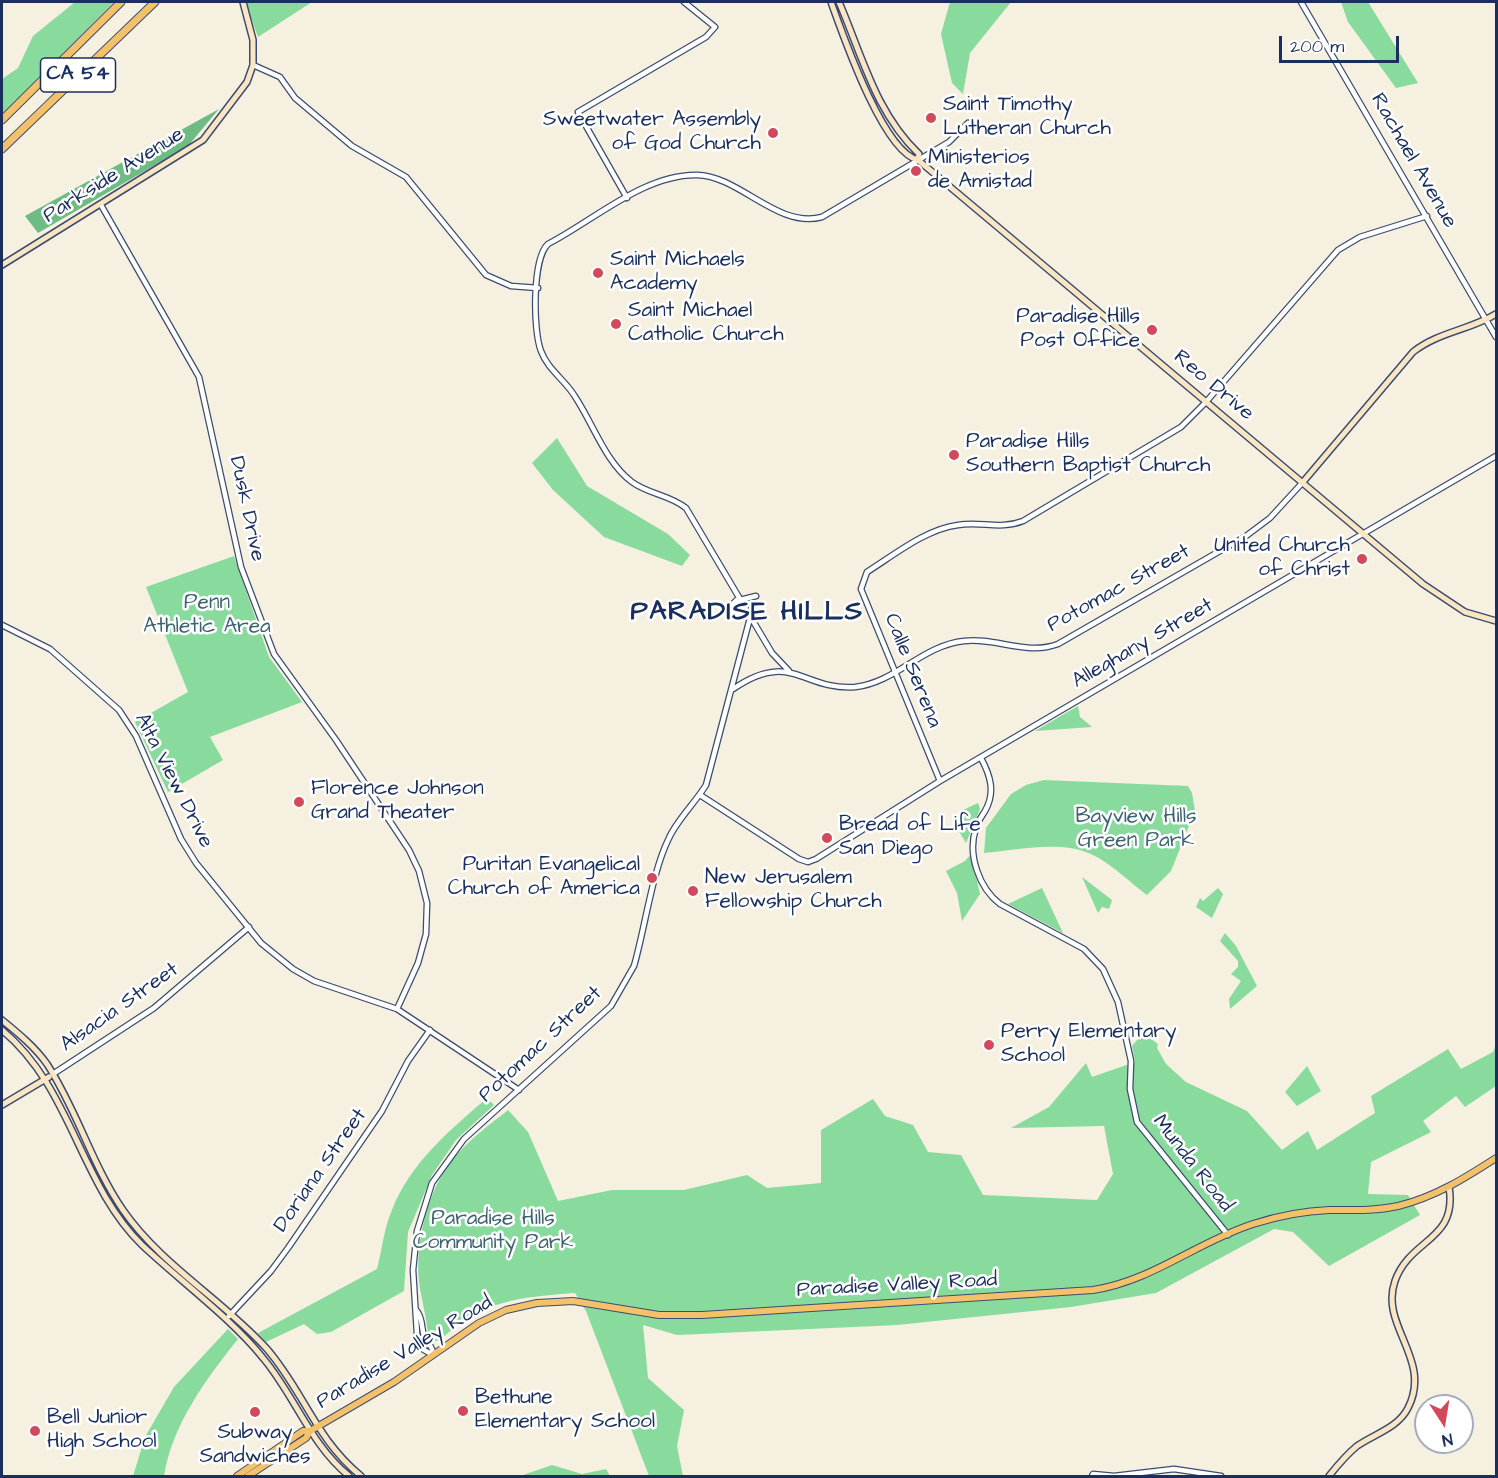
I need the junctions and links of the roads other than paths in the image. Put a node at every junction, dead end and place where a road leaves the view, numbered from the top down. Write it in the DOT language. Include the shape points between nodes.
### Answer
graph roads {
  1 [pos="121,2"];
  2 [pos="155,2"];
  3 [pos="243,2"];
  4 [pos="684,2"];
  5 [pos="831,2"];
  6 [pos="839,2"];
  7 [pos="1301,2"];
  8 [pos="253,65"];
  9 [pos="2,120"];
  10 [pos="968,123"];
  11 [pos="2,149"];
  12 [pos="918,160"];
  13 [pos="627,198"];
  14 [pos="101,205"];
  15 [pos="1427,216"];
  16 [pos="2,265"];
  17 [pos="538,288"];
  18 [pos="1497,314"];
  19 [pos="1486,320"];
  20 [pos="1497,337"];
  21 [pos="1206,402"];
  22 [pos="1497,456"];
  23 [pos="1303,482"];
  24 [pos="1364,533"];
  25 [pos="756,596"];
  26 [pos="740,599"];
  27 [pos="727,609"];
  28 [pos="750,618"];
  29 [pos="1497,621"];
  30 [pos="2,625"];
  31 [pos="759,633"];
  32 [pos="745,638"];
  33 [pos="789,671"];
  34 [pos="895,671"];
  35 [pos="733,689"];
  36 [pos="981,758"];
  37 [pos="940,781"];
  38 [pos="700,795"];
  39 [pos="249,927"];
  40 [pos="397,1009"];
  41 [pos="2,1020"];
  42 [pos="2,1030"];
  43 [pos="430,1030"];
  44 [pos="53,1074"];
  45 [pos="46,1078"];
  46 [pos="519,1090"];
  47 [pos="2,1105"];
  48 [pos="1497,1158"];
  49 [pos="1449,1187"];
  50 [pos="1228,1235"];
  51 [pos="229,1315"];
  52 [pos="225,1320"];
  53 [pos="433,1354"];
  54 [pos="317,1426"];
  55 [pos="310,1431"];
  56 [pos="1092,1475"];
  57 [pos="237,1476"];
  58 [pos="248,1476"];
  59 [pos="349,1476"];
  60 [pos="361,1476"];
  61 [pos="1221,1476"];
  62 [pos="1329,1476"];
  1 -- 9 [label="highway, CA 54"];
  2 -- 11 [label="highway, CA 54"];
  3 -- 8 [label="main road, Parkside Avenue" via="253,40"];
  4 -- 13 [label="street" via="714,27 700,41 578,112"];
  5 -- 12 [label="main road, Reo Drive" via="880,120 900,148"];
  6 -- 12 [label="main road, Reo Drive" via="877,97 892,124 919,154"];
  7 -- 15 [label="street, Rachael Avenue"];
  8 -- 14 [label="main road, Parkside Avenue" via="242,90 203,140"];
  8 -- 17 [label="street" via="280,78 295,98 346,142 406,177 486,275 511,286"];
  10 -- 12 [label="street" via="950,142"];
  12 -- 13 [label="street" via="830,213 813,219 792,216 719,181 697,175 657,181"];
  12 -- 21 [label="main road, Reo Drive"];
  13 -- 17 [label="street" via="545,247 538,262"];
  14 -- 16 [label="main road, Parkside Avenue"];
  14 -- 40 [label="street, Dusk Drive" via="199,377 239,558 274,654 336,740 419,871 427,903 426,934"];
  15 -- 19 [label="street, Rachael Avenue"];
  15 -- 21 [label="street" via="1360,237 1338,250"];
  17 -- 26 [label="street" via="537,333 548,364 573,393 619,470 643,489 686,508"];
  18 -- 19 [label="main road, Potomac Street"];
  19 -- 20 [label="street, Rachael Avenue"];
  19 -- 23 [label="main road, Potomac Street" via="1432,340 1411,354"];
  21 -- 23 [label="main road, Reo Drive"];
  21 -- 34 [label="street, Calle Serena" via="1180,427 1023,520 1003,526 964,524 942,529 867,572 861,589"];
  22 -- 24 [label="street, Alleghany Street"];
  23 -- 24 [label="main road, Reo Drive"];
  23 -- 34 [label="street, Potomac Street" via="1270,518 1246,536 1062,643 1030,650 961,641 928,651"];
  24 -- 29 [label="main road, Reo Drive" via="1436,594 1473,616"];
  24 -- 36 [label="street, Alleghany Street"];
  25 -- 26 [label="street"];
  26 -- 27 [label="street"];
  26 -- 28 [label="street"];
  28 -- 31 [label="street"];
  28 -- 32 [label="street"];
  30 -- 39 [label="street, Alta View Drive" via="50,649 118,710 136,736 191,855"];
  31 -- 32 [label="street"];
  31 -- 33 [label="street"];
  32 -- 35 [label="street"];
  33 -- 34 [label="street, Potomac Street" via="829,685 849,687 872,683"];
  33 -- 35 [label="street, Potomac Street" via="764,674"];
  34 -- 37 [label="street, Calle Serena"];
  35 -- 38 [label="street, Potomac Street"];
  36 -- 37 [label="street, Alleghany Street"];
  36 -- 50 [label="street, Munda Road" via="992,790 974,840 980,881 1000,904 1084,949 1103,969 1118,1002 1131,1061 1130,1089 1137,1122"];
  37 -- 38 [label="street, Alleghany Street" via="808,862"];
  38 -- 46 [label="street, Potomac Street" via="674,829 662,855 634,966 624,988 611,1006"];
  39 -- 40 [label="street, Alta View Drive" via="261,943 307,977"];
  39 -- 44 [label="street, Alsacia Street" via="154,1008"];
  40 -- 43 [label="street, Alta View Drive"];
  41 -- 44 [label="main road" via="25,1039"];
  42 -- 45 [label="main road" via="29,1055"];
  43 -- 46 [label="street, Alta View Drive"];
  43 -- 51 [label="street, Doriana Street" via="408,1061 382,1111 288,1248"];
  44 -- 45 [label="main road, Alsacia Street"];
  44 -- 51 [label="main road" via="126,1214 159,1251"];
  45 -- 47 [label="main road, Alsacia Street"];
  45 -- 52 [label="main road" via="124,1225"];
  46 -- 53 [label="street, Potomac Street" via="464,1139 432,1183 421,1214 414,1252 417,1311"];
  48 -- 49 [label="main road, Paradise Valley Road"];
  49 -- 50 [label="main road, Paradise Valley Road" via="1397,1206 1299,1213 1250,1225"];
  49 -- 62 [label="main road" via="1451,1208 1446,1222 1407,1260 1393,1291 1395,1313 1415,1373 1414,1392 1406,1412 1358,1446"];
  50 -- 53 [label="main road, Paradise Valley Road" via="1129,1282 1076,1292 682,1316 590,1302 537,1303 506,1310 479,1323"];
  51 -- 52 [label="street, Doriana Street"];
  51 -- 54 [label="main road" via="277,1362"];
  52 -- 55 [label="main road" via="272,1368"];
  53 -- 54 [label="main road, Paradise Valley Road" via="394,1382"];
  54 -- 55 [label="main road, Paradise Valley Road"];
  54 -- 60 [label="main road" via="337,1455"];
  55 -- 57 [label="main road, Paradise Valley Road" via="303,1431"];
  55 -- 58 [label="main road, Paradise Valley Road" via="306,1438"];
  55 -- 59 [label="main road"];
  56 -- 61 [label="street" via="1174,1469"];
}
